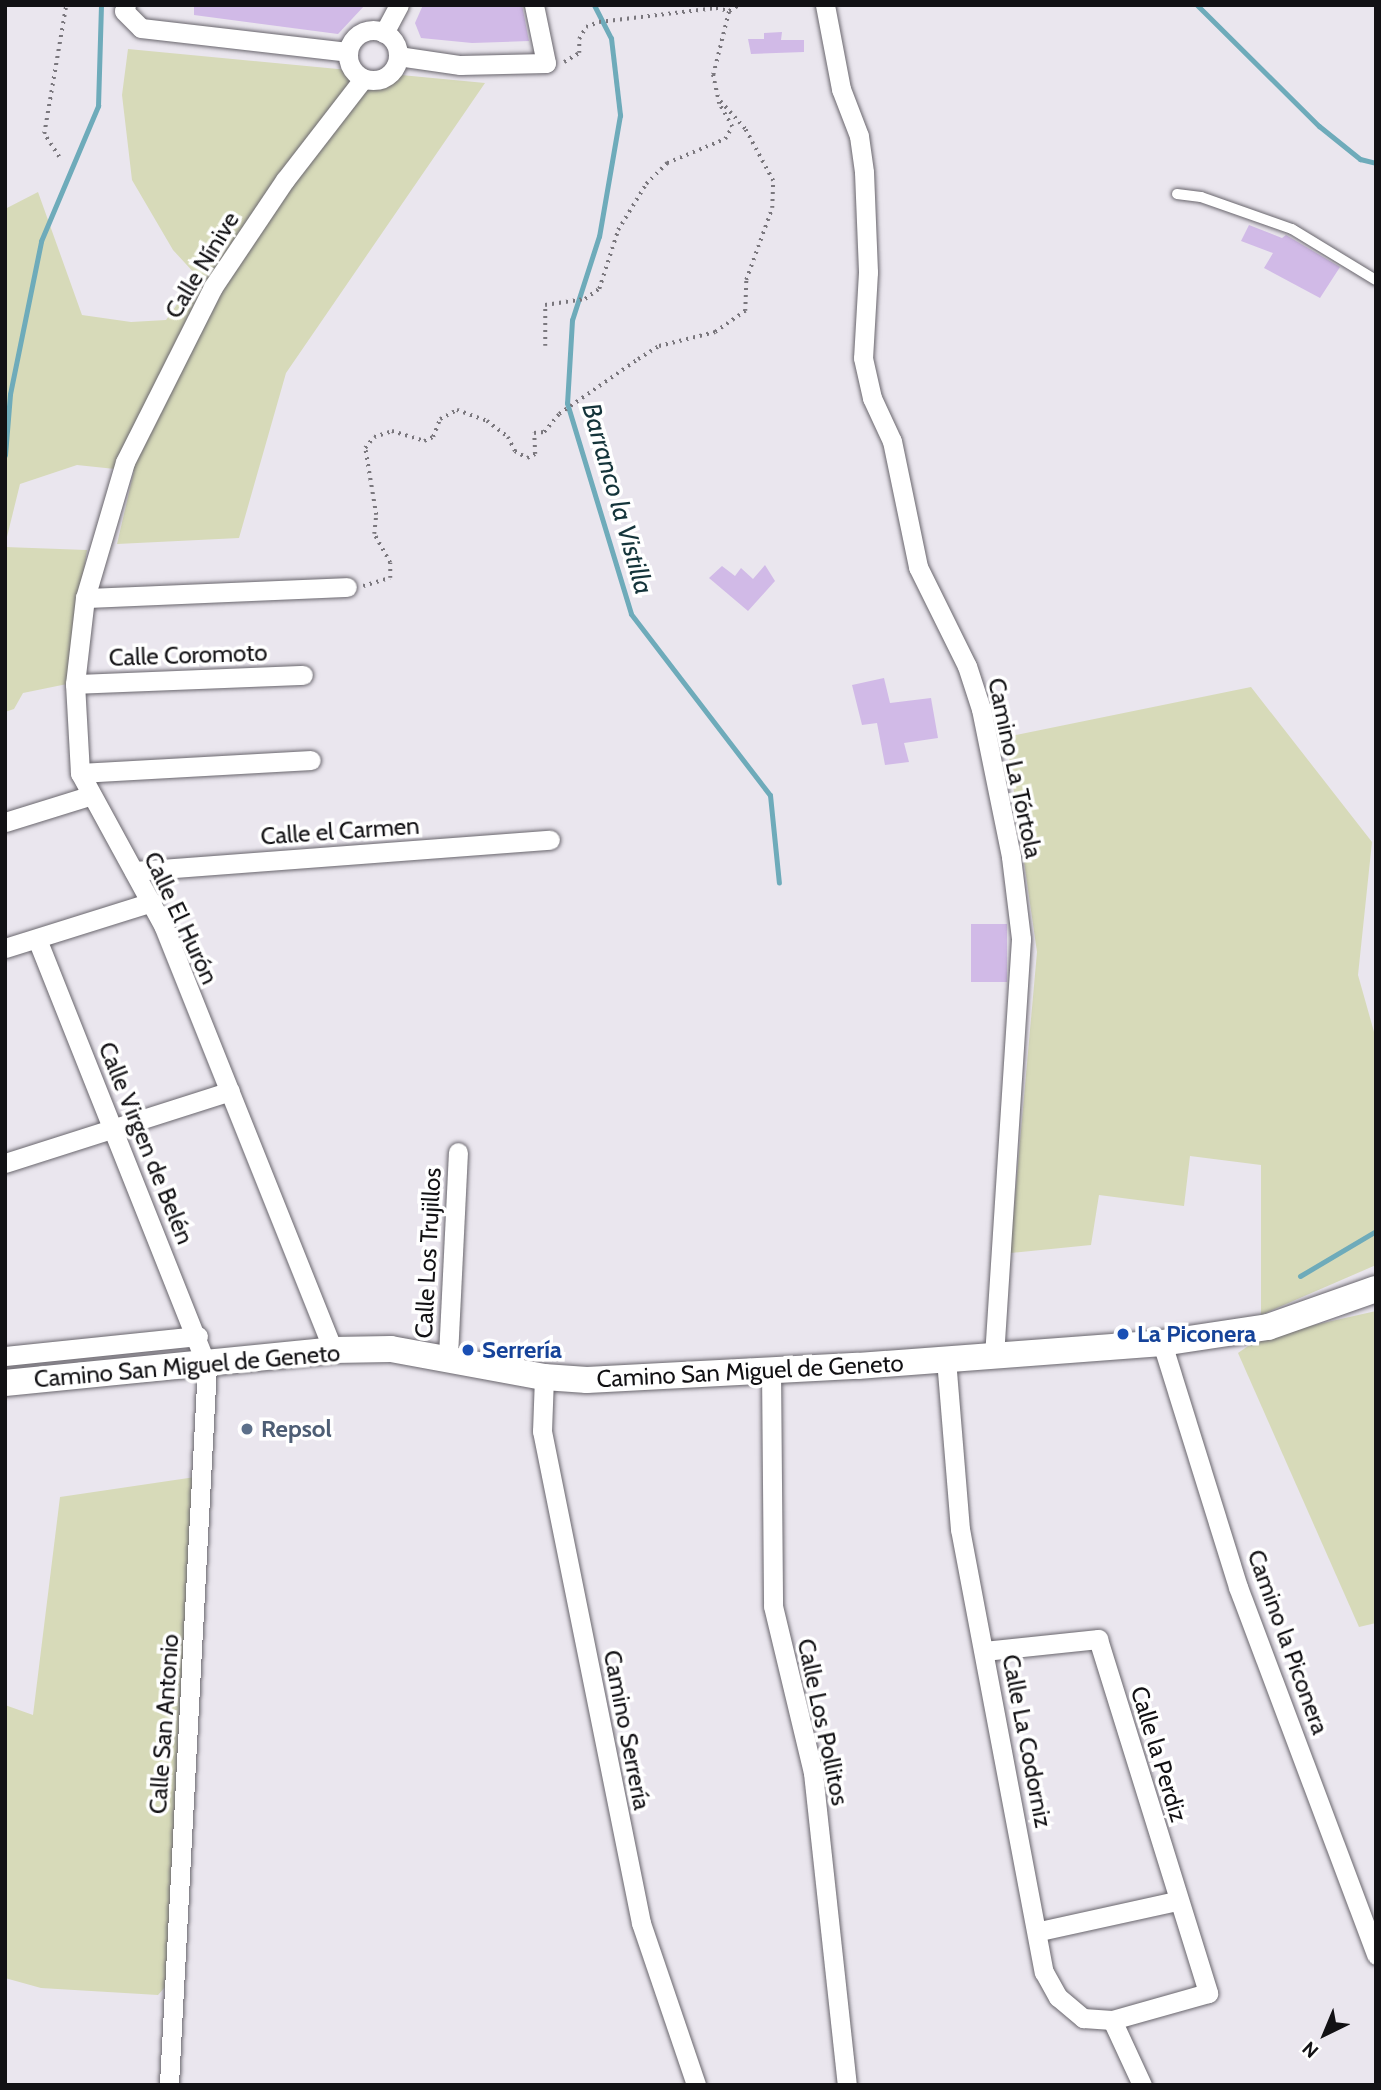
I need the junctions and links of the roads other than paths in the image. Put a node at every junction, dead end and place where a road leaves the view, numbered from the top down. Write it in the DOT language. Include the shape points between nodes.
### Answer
graph roads {
  1 [pos="126,5"];
  2 [pos="399,5"];
  3 [pos="534,5"];
  4 [pos="825,5"];
  5 [pos="384,33"];
  6 [pos="348,52"];
  7 [pos="398,56"];
  8 [pos="363,79"];
  9 [pos="1177,194"];
  10 [pos="1376,280"];
  11 [pos="115,496"];
  12 [pos="346,587"];
  13 [pos="85,598"];
  14 [pos="303,676"];
  15 [pos="75,684"];
  16 [pos="311,761"];
  17 [pos="79,773"];
  18 [pos="89,796"];
  19 [pos="5,822"];
  20 [pos="550,840"];
  21 [pos="134,872"];
  22 [pos="152,902"];
  23 [pos="37,939"];
  24 [pos="5,948"];
  25 [pos="230,1091"];
  26 [pos="113,1127"];
  27 [pos="458,1152"];
  28 [pos="5,1163"];
  29 [pos="1376,1289"];
  30 [pos="198,1336"];
  31 [pos="1162,1343"];
  32 [pos="333,1350"];
  33 [pos="994,1355"];
  34 [pos="5,1356"];
  35 [pos="448,1356"];
  36 [pos="946,1359"];
  37 [pos="206,1366"];
  38 [pos="771,1368"];
  39 [pos="544,1377"];
  40 [pos="5,1383"];
  41 [pos="984,1651"];
  42 [pos="1177,1901"];
  43 [pos="1040,1931"];
  44 [pos="1376,1955"];
  45 [pos="1112,2020"];
  46 [pos="169,2085"];
  47 [pos="696,2085"];
  48 [pos="847,2085"];
  49 [pos="1142,2085"];
  1 -- 6 [label="street" via="124,11 141,28"];
  2 -- 5 [label="street"];
  3 -- 7 [label="street" via="546,63 460,65"];
  4 -- 33 [label="street, Camino La Tórtola" via="864,172 868,272 863,358 872,398 892,442 918,567 967,667 981,709 1012,857 1021,939"];
  5 -- 6 [label="street" via="361,33"];
  5 -- 7 [label="street" via="394,42"];
  6 -- 8 [label="street" via="351,68"];
  7 -- 8 [label="street" via="387,76"];
  8 -- 11 [label="street, Calle Nínive" via="285,180 213,287 125,462"];
  9 -- 10 [label="lane" via="1202,197 1292,229"];
  11 -- 13 [label="street, Calle El Hurón"];
  12 -- 13 [label="street"];
  13 -- 15 [label="street, Calle El Hurón"];
  14 -- 15 [label="street, Calle Coromoto"];
  15 -- 17 [label="street, Calle El Hurón"];
  16 -- 17 [label="street"];
  17 -- 18 [label="street, Calle El Hurón"];
  18 -- 19 [label="street"];
  18 -- 21 [label="street, Calle El Hurón"];
  20 -- 21 [label="street, Calle el Carmen"];
  21 -- 22 [label="street, Calle El Hurón"];
  22 -- 23 [label="street"];
  22 -- 25 [label="street, Calle El Hurón"];
  23 -- 24 [label="street"];
  23 -- 26 [label="street, Calle Virgen de Belén"];
  25 -- 26 [label="street"];
  25 -- 32 [label="street, Calle El Hurón"];
  26 -- 28 [label="street"];
  26 -- 30 [label="street, Calle Virgen de Belén"];
  27 -- 35 [label="street, Calle Los Trujillos"];
  29 -- 31 [label="main road, Camino San Miguel de Geneto" via="1268,1327"];
  30 -- 34 [label="street"];
  30 -- 37 [label="street, Calle Virgen de Belén"];
  31 -- 33 [label="main road, Camino San Miguel de Geneto"];
  31 -- 44 [label="street, Camino la Piconera" via="1238,1587"];
  32 -- 35 [label="main road, Camino San Miguel de Geneto" via="391,1349"];
  32 -- 37 [label="main road, Camino San Miguel de Geneto"];
  33 -- 36 [label="main road, Camino San Miguel de Geneto"];
  35 -- 39 [label="main road, Camino San Miguel de Geneto"];
  36 -- 38 [label="main road, Camino San Miguel de Geneto"];
  36 -- 41 [label="street, Calle La Codorniz" via="960,1529"];
  37 -- 40 [label="main road, Camino San Miguel de Geneto"];
  37 -- 46 [label="street, Calle San Antonio"];
  38 -- 39 [label="main road, Camino San Miguel de Geneto" via="640,1381"];
  38 -- 48 [label="street, Calle Los Pollitos" via="773,1606 813,1773"];
  39 -- 47 [label="street, Camino Serrería" via="542,1431 641,1923"];
  41 -- 42 [label="street, Calle la Perdiz" via="1098,1639"];
  41 -- 43 [label="street, Calle La Codorniz"];
  42 -- 43 [label="street"];
  42 -- 45 [label="street, Calle la Perdiz" via="1208,1993"];
  43 -- 45 [label="street, Calle La Codorniz" via="1044,1972 1058,1997 1083,2018"];
  45 -- 49 [label="street"];
}
